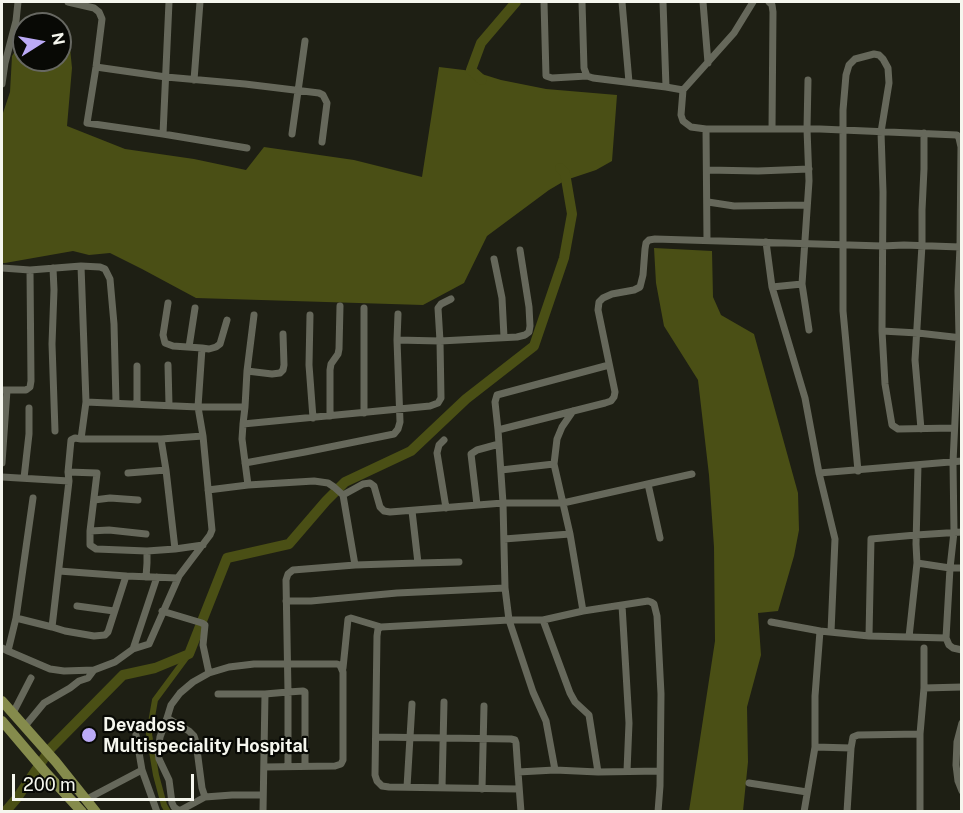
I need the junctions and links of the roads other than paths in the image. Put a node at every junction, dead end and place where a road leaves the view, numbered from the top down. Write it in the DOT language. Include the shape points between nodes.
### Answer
graph roads {
  1 [pos="18,2"];
  2 [pos="68,2"];
  3 [pos="169,2"];
  4 [pos="200,2"];
  5 [pos="544,2"];
  6 [pos="582,2"];
  7 [pos="622,2"];
  8 [pos="663,2"];
  9 [pos="703,2"];
  10 [pos="753,2"];
  11 [pos="769,2"];
  12 [pos="305,41"];
  13 [pos="3,62"];
  14 [pos="708,63"];
  15 [pos="96,67"];
  16 [pos="587,76"];
  17 [pos="166,77"];
  18 [pos="194,80"];
  19 [pos="808,80"];
  20 [pos="629,82"];
  21 [pos="2,84"];
  22 [pos="666,87"];
  23 [pos="683,90"];
  24 [pos="299,91"];
  25 [pos="706,129"];
  26 [pos="772,129"];
  27 [pos="807,129"];
  28 [pos="843,130"];
  29 [pos="881,132"];
  30 [pos="924,133"];
  31 [pos="163,134"];
  32 [pos="292,134"];
  33 [pos="322,142"];
  34 [pos="247,148"];
  35 [pos="707,170"];
  36 [pos="809,170"];
  37 [pos="708,202"];
  38 [pos="807,206"];
  39 [pos="707,240"];
  40 [pos="766,242"];
  41 [pos="806,243"];
  42 [pos="844,243"];
  43 [pos="922,245"];
  44 [pos="882,246"];
  45 [pos="961,247"];
  46 [pos="520,250"];
  47 [pos="494,259"];
  48 [pos="81,266"];
  49 [pos="2,268"];
  50 [pos="53,268"];
  51 [pos="30,270"];
  52 [pos="802,284"];
  53 [pos="772,287"];
  54 [pos="451,299"];
  55 [pos="168,303"];
  56 [pos="340,306"];
  57 [pos="195,308"];
  58 [pos="364,308"];
  59 [pos="398,314"];
  60 [pos="254,315"];
  61 [pos="310,315"];
  62 [pos="227,320"];
  63 [pos="809,330"];
  64 [pos="882,331"];
  65 [pos="918,333"];
  66 [pos="284,334"];
  67 [pos="960,337"];
  68 [pos="504,338"];
  69 [pos="397,340"];
  70 [pos="440,341"];
  71 [pos="189,347"];
  72 [pos="202,348"];
  73 [pos="168,365"];
  74 [pos="609,365"];
  75 [pos="137,366"];
  76 [pos="247,371"];
  77 [pos="4,390"];
  78 [pos="86,402"];
  79 [pos="116,404"];
  80 [pos="138,404"];
  81 [pos="169,405"];
  82 [pos="198,407"];
  83 [pos="29,408"];
  84 [pos="245,408"];
  85 [pos="399,409"];
  86 [pos="573,411"];
  87 [pos="364,413"];
  88 [pos="330,416"];
  89 [pos="313,418"];
  90 [pos="243,424"];
  91 [pos="954,428"];
  92 [pos="921,429"];
  93 [pos="498,430"];
  94 [pos="55,431"];
  95 [pos="203,436"];
  96 [pos="160,438"];
  97 [pos="81,439"];
  98 [pos="444,440"];
  99 [pos="499,444"];
  100 [pos="962,461"];
  101 [pos="953,462"];
  102 [pos="2,463"];
  103 [pos="245,463"];
  104 [pos="554,464"];
  105 [pos="918,465"];
  106 [pos="166,470"];
  107 [pos="501,470"];
  108 [pos="858,471"];
  109 [pos="68,472"];
  110 [pos="128,473"];
  111 [pos="819,473"];
  112 [pos="692,474"];
  113 [pos="2,477"];
  114 [pos="24,478"];
  115 [pos="69,481"];
  116 [pos="648,484"];
  117 [pos="248,485"];
  118 [pos="208,490"];
  119 [pos="342,494"];
  120 [pos="33,498"];
  121 [pos="94,500"];
  122 [pos="138,500"];
  123 [pos="503,503"];
  124 [pos="563,503"];
  125 [pos="477,505"];
  126 [pos="446,508"];
  127 [pos="412,511"];
  128 [pos="90,531"];
  129 [pos="958,532"];
  130 [pos="146,534"];
  131 [pos="570,534"];
  132 [pos="916,535"];
  133 [pos="660,538"];
  134 [pos="504,539"];
  135 [pos="203,545"];
  136 [pos="175,549"];
  137 [pos="147,551"];
  138 [pos="418,562"];
  139 [pos="459,562"];
  140 [pos="917,564"];
  141 [pos="355,565"];
  142 [pos="962,567"];
  143 [pos="950,568"];
  144 [pos="59,571"];
  145 [pos="126,576"];
  146 [pos="146,577"];
  147 [pos="157,577"];
  148 [pos="178,578"];
  149 [pos="505,588"];
  150 [pos="286,601"];
  151 [pos="622,605"];
  152 [pos="77,606"];
  153 [pos="114,611"];
  154 [pos="162,611"];
  155 [pos="583,611"];
  156 [pos="16,618"];
  157 [pos="509,620"];
  158 [pos="543,620"];
  159 [pos="771,622"];
  160 [pos="52,627"];
  161 [pos="381,627"];
  162 [pos="820,631"];
  163 [pos="831,632"];
  164 [pos="869,636"];
  165 [pos="909,637"];
  166 [pos="946,638"];
  167 [pos="924,648"];
  168 [pos="133,649"];
  169 [pos="5,650"];
  170 [pos="962,650"];
  171 [pos="287,665"];
  172 [pos="343,669"];
  173 [pos="94,670"];
  174 [pos="209,673"];
  175 [pos="31,678"];
  176 [pos="962,687"];
  177 [pos="924,688"];
  178 [pos="288,692"];
  179 [pos="218,694"];
  180 [pos="264,694"];
  181 [pos="2,701"];
  182 [pos="444,702"];
  183 [pos="412,704"];
  184 [pos="484,706"];
  185 [pos="14,713"];
  186 [pos="167,718"];
  187 [pos="2,721"];
  188 [pos="962,723"];
  189 [pos="28,730"];
  190 [pos="920,734"];
  191 [pos="136,735"];
  192 [pos="376,736"];
  193 [pos="411,737"];
  194 [pos="443,738"];
  195 [pos="484,739"];
  196 [pos="815,747"];
  197 [pos="851,748"];
  198 [pos="288,766"];
  199 [pos="305,766"];
  200 [pos="264,767"];
  201 [pos="142,770"];
  202 [pos="555,770"];
  203 [pos="627,771"];
  204 [pos="660,771"];
  205 [pos="518,772"];
  206 [pos="598,772"];
  207 [pos="749,783"];
  208 [pos="407,787"];
  209 [pos="442,788"];
  210 [pos="482,789"];
  211 [pos="518,789"];
  212 [pos="962,791"];
  213 [pos="807,792"];
  214 [pos="262,795"];
  215 [pos="205,797"];
  216 [pos="87,800"];
  217 [pos="82,812"];
  218 [pos="96,812"];
  219 [pos="157,812"];
  220 [pos="263,812"];
  221 [pos="521,812"];
  222 [pos="658,812"];
  223 [pos="804,812"];
  224 [pos="847,812"];
  225 [pos="920,812"];
  1 -- 13 [label="street"];
  2 -- 15 [label="street" via="99,12 102,28"];
  3 -- 17 [label="street"];
  4 -- 18 [label="street"];
  5 -- 16 [label="street" via="546,76"];
  6 -- 16 [label="street"];
  7 -- 20 [label="street"];
  8 -- 22 [label="street"];
  9 -- 14 [label="street"];
  10 -- 14 [label="street" via="734,33"];
  11 -- 26 [label="street" via="773,12"];
  12 -- 24 [label="street"];
  13 -- 21 [label="street"];
  14 -- 23 [label="street"];
  15 -- 17 [label="street"];
  15 -- 31 [label="street" via="87,123"];
  16 -- 20 [label="street"];
  17 -- 18 [label="street"];
  17 -- 31 [label="street"];
  18 -- 24 [label="street"];
  19 -- 27 [label="street"];
  20 -- 22 [label="street"];
  22 -- 23 [label="street"];
  23 -- 25 [label="street" via="683,121 691,127"];
  24 -- 32 [label="street"];
  24 -- 33 [label="street" via="319,93 326,99"];
  25 -- 26 [label="street"];
  25 -- 35 [label="street"];
  26 -- 27 [label="street"];
  27 -- 28 [label="street"];
  27 -- 36 [label="street"];
  28 -- 29 [label="street"];
  28 -- 29 [label="street" via="849,65 855,59 874,54 888,68"];
  28 -- 42 [label="street"];
  29 -- 30 [label="street"];
  29 -- 44 [label="street"];
  30 -- 43 [label="street"];
  30 -- 45 [label="street" via="959,138"];
  31 -- 34 [label="street"];
  35 -- 36 [label="street"];
  35 -- 37 [label="street"];
  36 -- 38 [label="street"];
  37 -- 38 [label="street"];
  37 -- 39 [label="street"];
  38 -- 41 [label="street"];
  39 -- 40 [label="street"];
  39 -- 74 [label="street" via="649,240 640,287 612,294 599,302"];
  40 -- 41 [label="street"];
  40 -- 53 [label="street"];
  41 -- 42 [label="street"];
  41 -- 52 [label="street"];
  42 -- 44 [label="street"];
  42 -- 108 [label="street" via="843,311"];
  43 -- 44 [label="street"];
  43 -- 45 [label="street"];
  43 -- 65 [label="street"];
  44 -- 64 [label="street"];
  45 -- 67 [label="street"];
  46 -- 68 [label="street" via="529,332"];
  47 -- 68 [label="street" via="502,298"];
  48 -- 50 [label="street"];
  48 -- 78 [label="street"];
  48 -- 79 [label="street" via="105,269 110,279"];
  49 -- 51 [label="street"];
  50 -- 51 [label="street"];
  50 -- 94 [label="street"];
  51 -- 77 [label="street" via="30,387"];
  52 -- 53 [label="street"];
  52 -- 63 [label="street"];
  53 -- 111 [label="street" via="805,398"];
  54 -- 70 [label="street" via="438,308"];
  55 -- 71 [label="street" via="163,340 168,345"];
  56 -- 88 [label="street" via="339,349 330,370"];
  57 -- 71 [label="street"];
  58 -- 87 [label="street"];
  59 -- 69 [label="street"];
  60 -- 76 [label="street"];
  61 -- 89 [label="street"];
  62 -- 72 [label="street" via="220,344"];
  64 -- 65 [label="street"];
  64 -- 92 [label="street" via="891,425 898,429"];
  65 -- 67 [label="street"];
  65 -- 92 [label="street" via="915,360"];
  66 -- 76 [label="street" via="284,365 280,373"];
  67 -- 91 [label="street"];
  68 -- 70 [label="street"];
  69 -- 70 [label="street"];
  69 -- 85 [label="street"];
  70 -- 85 [label="street" via="438,403"];
  71 -- 72 [label="street"];
  72 -- 82 [label="street"];
  73 -- 81 [label="street"];
  74 -- 86 [label="street" via="615,392 611,401"];
  74 -- 93 [label="street" via="497,395"];
  75 -- 80 [label="street"];
  76 -- 84 [label="street"];
  77 -- 102 [label="street"];
  78 -- 79 [label="street"];
  78 -- 97 [label="street"];
  79 -- 80 [label="street"];
  80 -- 81 [label="street"];
  81 -- 82 [label="street"];
  82 -- 84 [label="street"];
  82 -- 95 [label="street"];
  83 -- 114 [label="street"];
  84 -- 90 [label="street"];
  85 -- 87 [label="street"];
  85 -- 103 [label="street" via="400,422 394,434"];
  86 -- 93 [label="street"];
  86 -- 104 [label="street" via="561,427"];
  87 -- 88 [label="street"];
  88 -- 89 [label="street"];
  89 -- 90 [label="street"];
  90 -- 103 [label="street"];
  91 -- 92 [label="street"];
  91 -- 101 [label="street"];
  93 -- 99 [label="street"];
  95 -- 96 [label="street"];
  95 -- 118 [label="street"];
  96 -- 97 [label="street"];
  96 -- 106 [label="street"];
  97 -- 109 [label="street" via="71,440"];
  98 -- 126 [label="street" via="437,453"];
  99 -- 107 [label="street"];
  99 -- 125 [label="street" via="471,454"];
  100 -- 101 [label="street"];
  101 -- 105 [label="street"];
  101 -- 129 [label="street"];
  103 -- 117 [label="street"];
  104 -- 107 [label="street"];
  104 -- 124 [label="street"];
  105 -- 108 [label="street"];
  105 -- 132 [label="street"];
  106 -- 110 [label="street"];
  106 -- 136 [label="street"];
  107 -- 123 [label="street"];
  108 -- 111 [label="street"];
  109 -- 115 [label="street"];
  109 -- 121 [label="street" via="97,473"];
  111 -- 163 [label="street" via="835,539"];
  112 -- 116 [label="street"];
  113 -- 114 [label="street"];
  114 -- 115 [label="street"];
  115 -- 144 [label="street"];
  116 -- 124 [label="street"];
  116 -- 133 [label="street"];
  117 -- 118 [label="street"];
  117 -- 119 [label="street" via="314,481 328,483"];
  118 -- 135 [label="street" via="212,530"];
  119 -- 127 [label="street" via="370,483 384,511"];
  119 -- 141 [label="street"];
  120 -- 156 [label="street"];
  121 -- 122 [label="street"];
  121 -- 128 [label="street"];
  123 -- 124 [label="street"];
  123 -- 125 [label="street"];
  123 -- 134 [label="street"];
  124 -- 131 [label="street"];
  125 -- 126 [label="street"];
  126 -- 127 [label="street"];
  127 -- 138 [label="street"];
  128 -- 130 [label="street"];
  128 -- 137 [label="street" via="93,547"];
  129 -- 132 [label="street"];
  129 -- 143 [label="street"];
  131 -- 134 [label="street"];
  131 -- 155 [label="street"];
  132 -- 140 [label="street"];
  132 -- 164 [label="street" via="871,539"];
  134 -- 149 [label="street"];
  135 -- 136 [label="street"];
  135 -- 148 [label="street"];
  136 -- 137 [label="street"];
  137 -- 146 [label="street"];
  138 -- 139 [label="street"];
  138 -- 141 [label="street"];
  140 -- 143 [label="street"];
  140 -- 165 [label="street"];
  141 -- 150 [label="street" via="290,571"];
  142 -- 143 [label="street"];
  143 -- 166 [label="street"];
  144 -- 145 [label="street"];
  144 -- 160 [label="street"];
  145 -- 146 [label="street"];
  145 -- 153 [label="street"];
  146 -- 147 [label="street"];
  147 -- 148 [label="street"];
  147 -- 168 [label="street"];
  148 -- 154 [label="street"];
  149 -- 150 [label="street"];
  149 -- 157 [label="street"];
  150 -- 171 [label="street"];
  151 -- 155 [label="street"];
  151 -- 203 [label="street" via="629,723"];
  151 -- 204 [label="street" via="648,601 656,610"];
  152 -- 153 [label="street"];
  153 -- 160 [label="street" via="105,635"];
  154 -- 168 [label="street" via="149,644"];
  154 -- 174 [label="street" via="205,626 203,651"];
  155 -- 158 [label="street"];
  156 -- 160 [label="street"];
  156 -- 169 [label="street"];
  157 -- 158 [label="street"];
  157 -- 161 [label="street"];
  157 -- 202 [label="street" via="546,721"];
  158 -- 206 [label="street" via="570,693 589,715"];
  159 -- 162 [label="street"];
  161 -- 172 [label="street" via="348,619"];
  161 -- 192 [label="street" via="377,636"];
  162 -- 163 [label="street"];
  162 -- 196 [label="street"];
  163 -- 164 [label="street"];
  164 -- 165 [label="street"];
  165 -- 166 [label="street"];
  166 -- 170 [label="street" via="952,648"];
  167 -- 177 [label="street"];
  168 -- 173 [label="street" via="116,662"];
  169 -- 173 [label="street" via="50,669"];
  171 -- 172 [label="street" via="337,664"];
  171 -- 174 [label="street" via="254,664"];
  171 -- 178 [label="street"];
  172 -- 199 [label="street" via="343,760 335,766"];
  173 -- 189 [label="street" via="88,678 44,703"];
  174 -- 186 [label="street" via="180,693"];
  175 -- 185 [label="street"];
  176 -- 177 [label="street"];
  177 -- 190 [label="street"];
  178 -- 180 [label="street"];
  178 -- 198 [label="street"];
  178 -- 199 [label="street" via="305,692"];
  179 -- 180 [label="street"];
  180 -- 200 [label="street"];
  181 -- 185 [label="main road"];
  182 -- 194 [label="street"];
  183 -- 193 [label="street"];
  184 -- 195 [label="street"];
  185 -- 189 [label="main road"];
  186 -- 215 [label="street" via="194,736"];
  186 -- 215 [label="street" via="158,752 169,780 172,803 181,810"];
  187 -- 217 [label="main road"];
  188 -- 212 [label="street" via="956,765"];
  189 -- 216 [label="main road"];
  190 -- 197 [label="street" via="858,735 853,737"];
  190 -- 225 [label="street"];
  191 -- 201 [label="street"];
  192 -- 193 [label="street"];
  192 -- 208 [label="street" via="376,781 382,786"];
  193 -- 194 [label="street"];
  193 -- 208 [label="street"];
  194 -- 195 [label="street"];
  194 -- 209 [label="street"];
  195 -- 205 [label="street" via="515,740"];
  195 -- 210 [label="street"];
  196 -- 197 [label="street"];
  196 -- 213 [label="street"];
  197 -- 224 [label="street"];
  198 -- 199 [label="street"];
  198 -- 200 [label="street"];
  200 -- 214 [label="street"];
  201 -- 216 [label="street"];
  201 -- 219 [label="street"];
  202 -- 205 [label="street"];
  202 -- 206 [label="street"];
  203 -- 204 [label="street"];
  203 -- 206 [label="street"];
  204 -- 222 [label="street"];
  205 -- 211 [label="street"];
  207 -- 213 [label="street"];
  208 -- 209 [label="street"];
  209 -- 210 [label="street"];
  210 -- 211 [label="street"];
  211 -- 221 [label="street"];
  213 -- 223 [label="street"];
  214 -- 215 [label="street"];
  214 -- 220 [label="street"];
  216 -- 218 [label="main road"];
}
